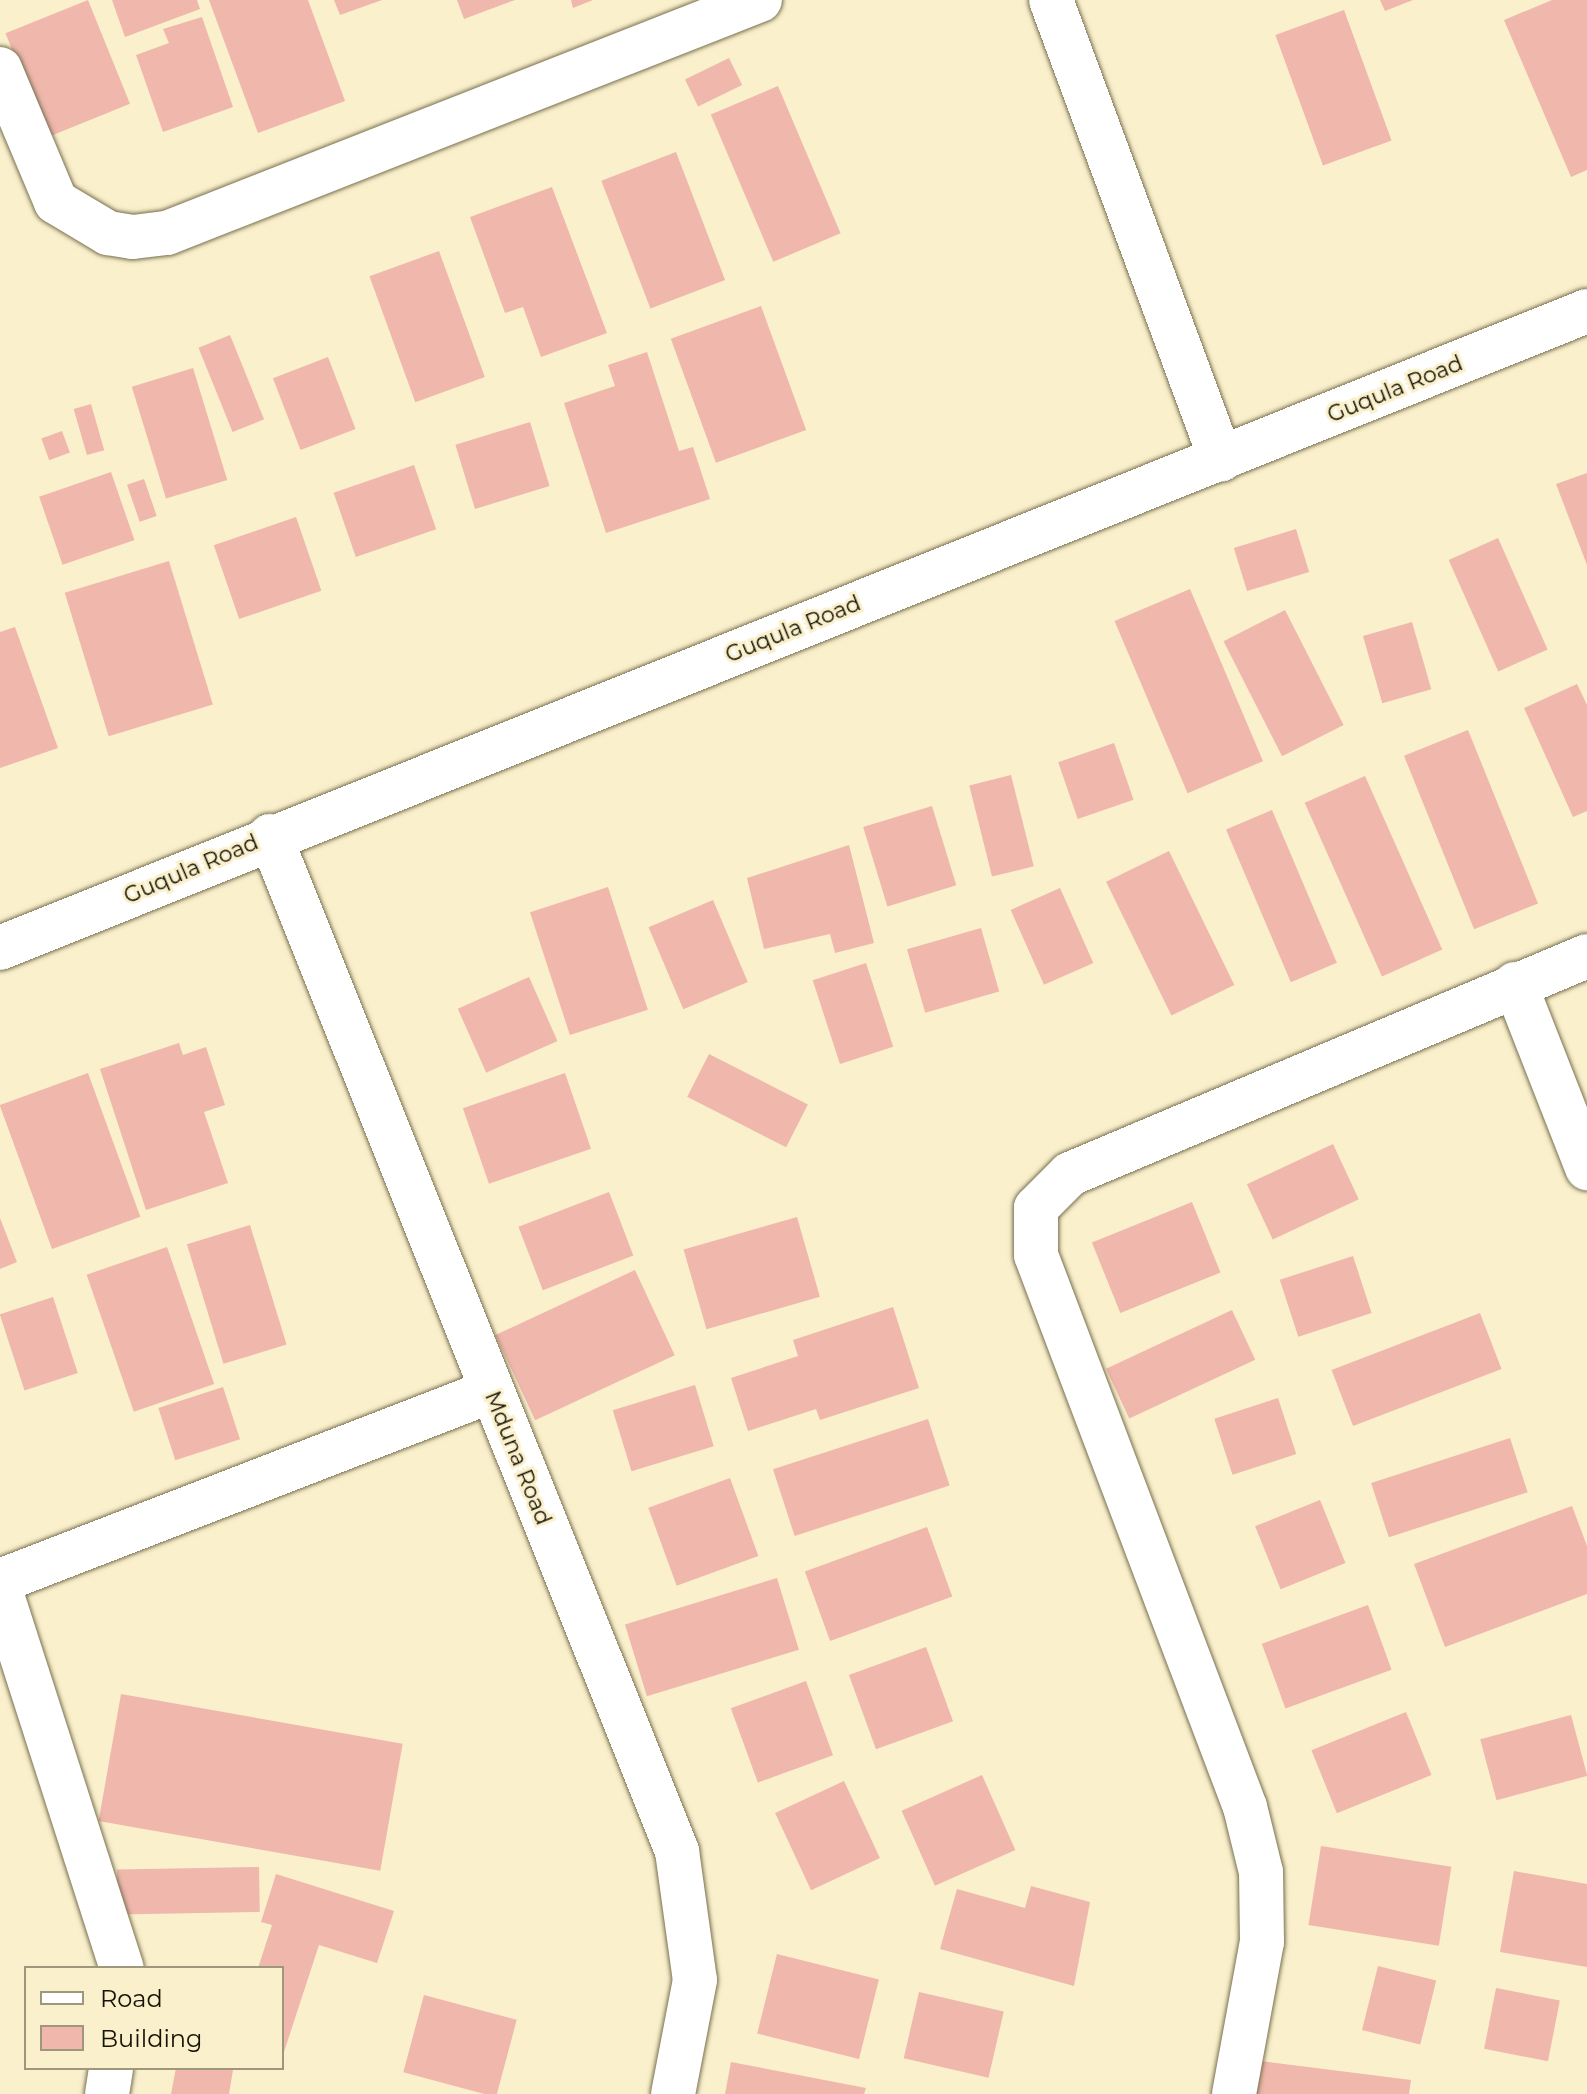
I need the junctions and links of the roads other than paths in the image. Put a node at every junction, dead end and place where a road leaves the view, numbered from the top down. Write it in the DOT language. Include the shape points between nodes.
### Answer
graph roads {
  1 [pos="760,0"];
  2 [pos="1051,0"];
  3 [pos="0,69"];
  4 [pos="1587,311"];
  5 [pos="1221,460"];
  6 [pos="270,836"];
  7 [pos="0,948"];
  8 [pos="1587,956"];
  9 [pos="1515,984"];
  10 [pos="1587,1168"];
  11 [pos="491,1391"];
  12 [pos="0,1581"];
  13 [pos="0,1589"];
  14 [pos="121,1966"];
  15 [pos="111,2070"];
  16 [pos="107,2094"];
  17 [pos="673,2094"];
  18 [pos="1234,2094"];
  1 -- 3 [label="street" via="167,233 133,237 99,229 56,202"];
  2 -- 5 [label="street"];
  4 -- 5 [label="street, Guqula Road"];
  5 -- 6 [label="street, Guqula Road"];
  6 -- 7 [label="street, Guqula Road"];
  6 -- 11 [label="street, Mduna Road"];
  8 -- 9 [label="street"];
  9 -- 10 [label="street"];
  9 -- 18 [label="street" via="1070,1174 1036,1208 1036,1255 1245,1807 1261,1872 1262,1942"];
  11 -- 12 [label="street"];
  11 -- 17 [label="street, Mduna Road" via="677,1851 695,1980"];
  13 -- 14 [label="street"];
  15 -- 16 [label="street"];
}
